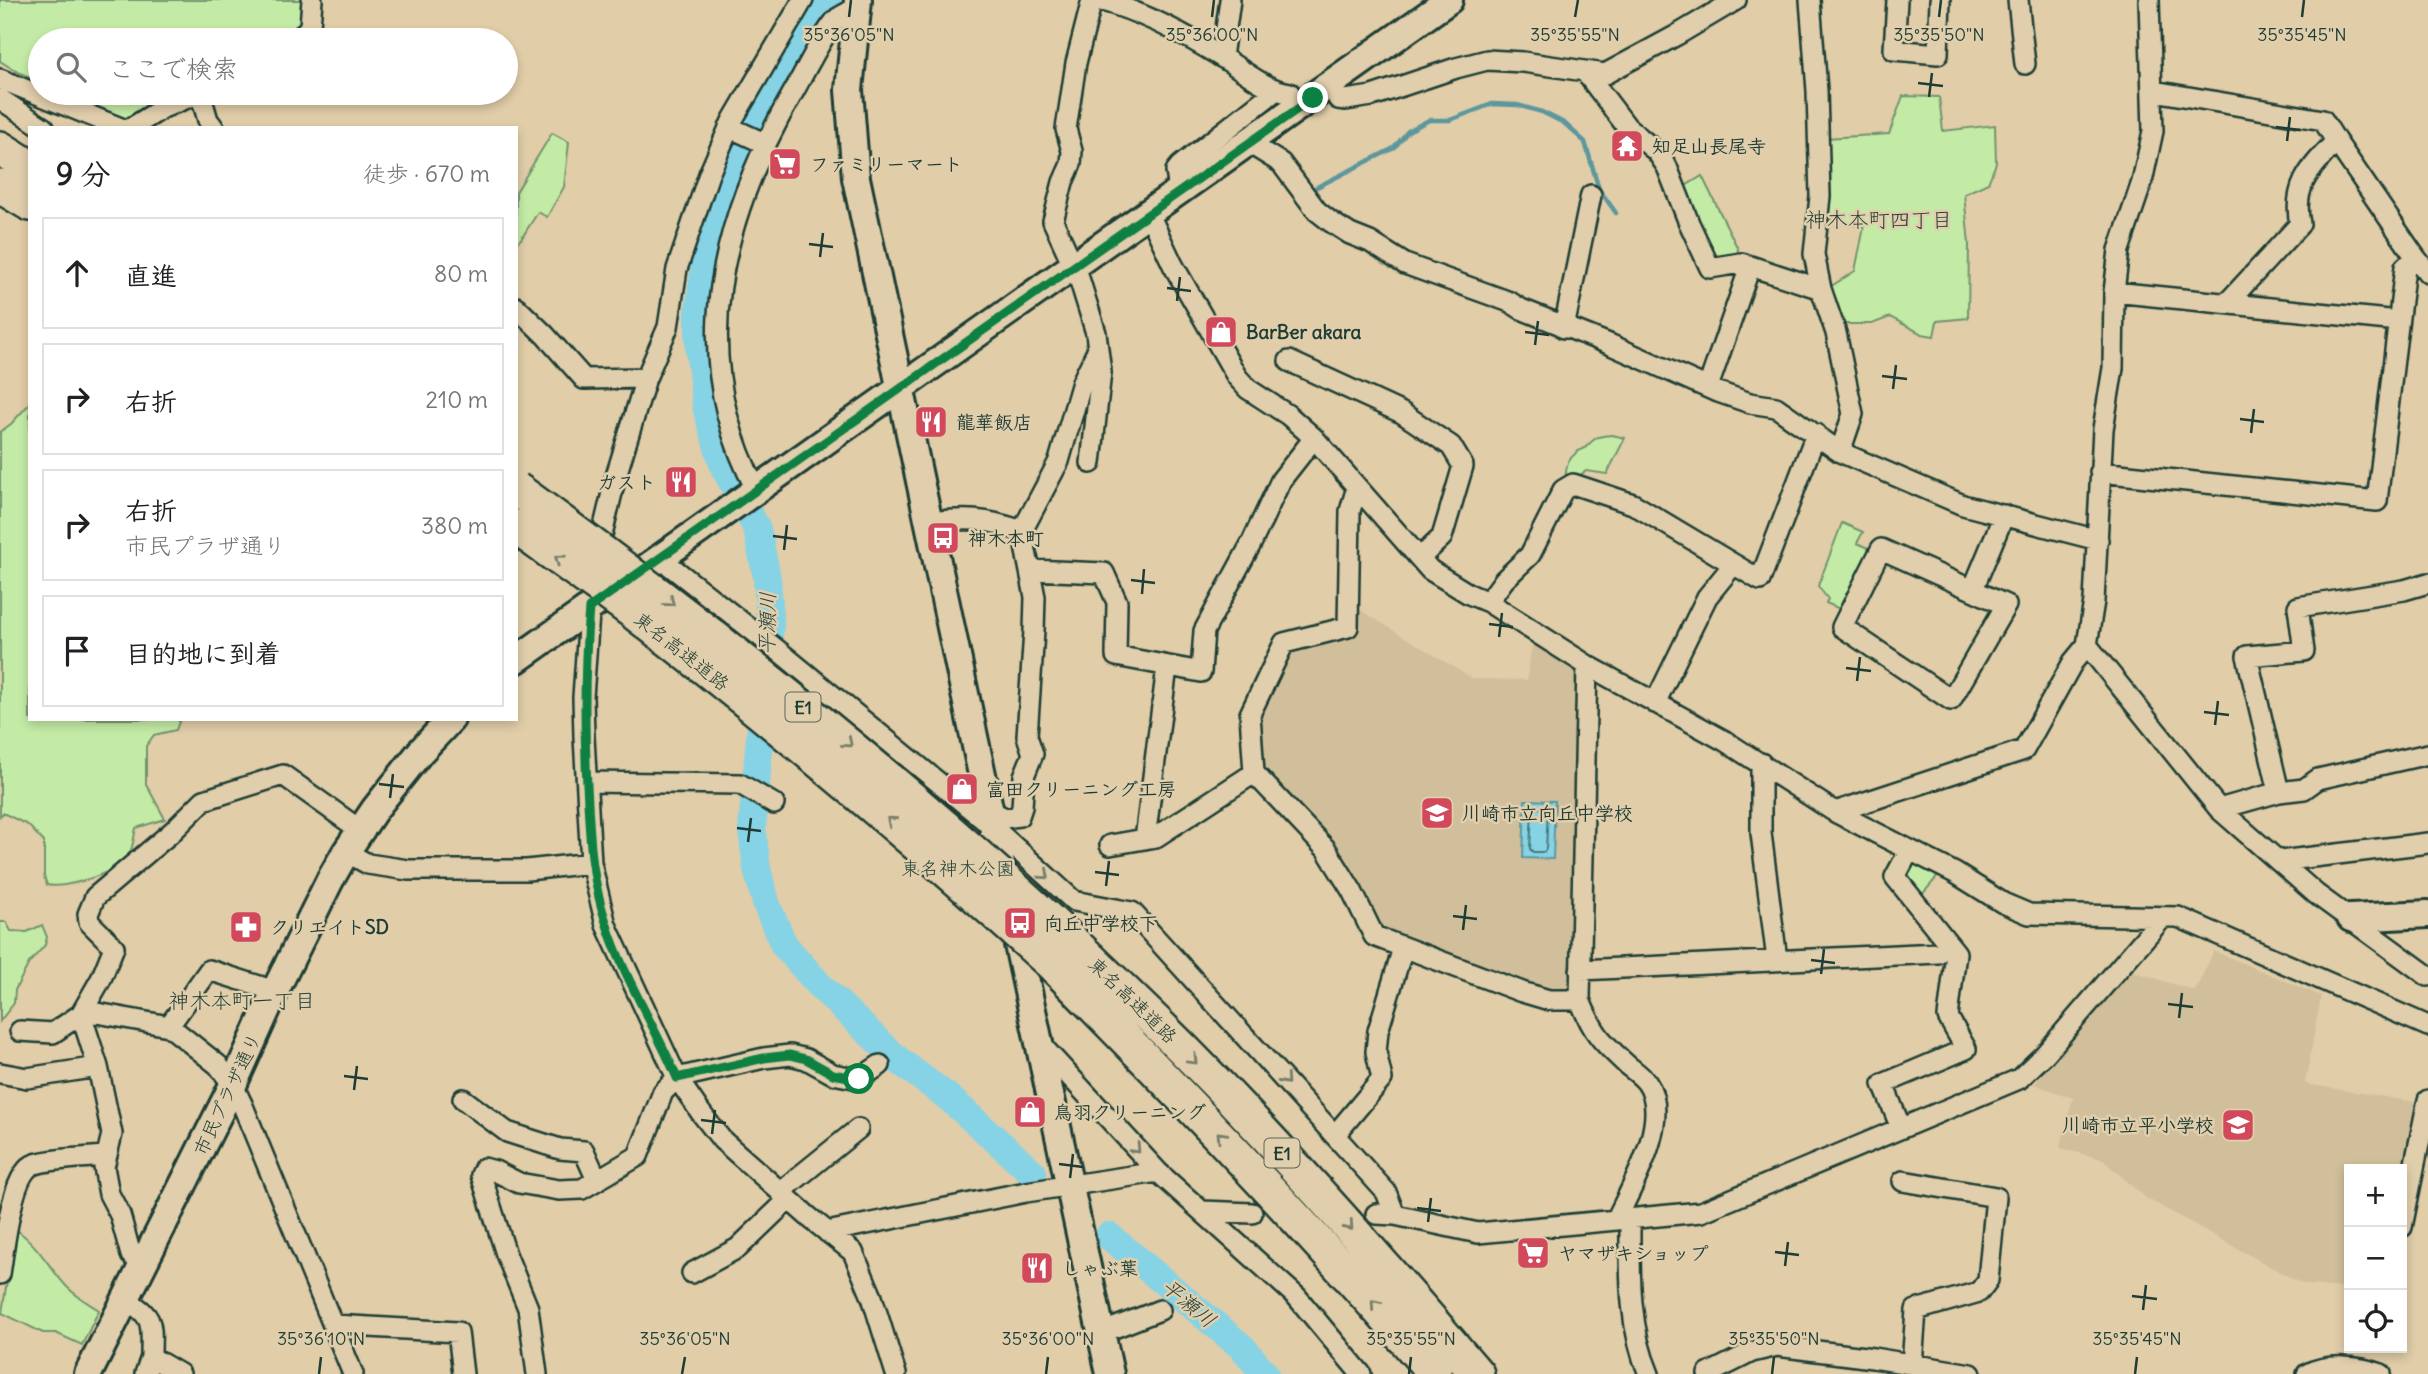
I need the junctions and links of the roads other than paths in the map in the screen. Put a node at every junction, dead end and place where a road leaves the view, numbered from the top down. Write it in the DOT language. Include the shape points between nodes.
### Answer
graph roads {
  1 [pos="312,0"];
  2 [pos="803,0"];
  3 [pos="1091,0"];
  4 [pos="1099,0"];
  5 [pos="1230,0"];
  6 [pos="1449,0"];
  7 [pos="1736,0"];
  8 [pos="1810,0"];
  9 [pos="1897,0"];
  10 [pos="1940,0"];
  11 [pos="2018,0"];
  12 [pos="2149,0"];
  13 [pos="857,4"];
  14 [pos="308,28"];
  15 [pos="1222,57"];
  16 [pos="2025,64"];
  17 [pos="1586,72"];
  18 [pos="0,79"];
  19 [pos="28,90"];
  20 [pos="2154,91"];
  21 [pos="0,99"];
  22 [pos="1338,99"];
  23 [pos="64,105"];
  24 [pos="170,105"];
  25 [pos="204,105"];
  26 [pos="41,126"];
  27 [pos="116,126"];
  28 [pos="134,126"];
  29 [pos="212,126"];
  30 [pos="734,129"];
  31 [pos="2336,141"];
  32 [pos="1247,142"];
  33 [pos="764,143"];
  34 [pos="0,148"];
  35 [pos="28,166"];
  36 [pos="0,186"];
  37 [pos="1179,191"];
  38 [pos="1591,195"];
  39 [pos="28,203"];
  40 [pos="1149,214"];
  41 [pos="1073,266"];
  42 [pos="2422,266"];
  43 [pos="1750,267"];
  44 [pos="1821,289"];
  45 [pos="2114,292"];
  46 [pos="2228,302"];
  47 [pos="518,309"];
  48 [pos="2398,321"];
  49 [pos="1564,328"];
  50 [pos="1098,349"];
  51 [pos="1289,361"];
  52 [pos="646,378"];
  53 [pos="1708,387"];
  54 [pos="901,389"];
  55 [pos="1816,434"];
  56 [pos="1314,438"];
  57 [pos="1840,452"];
  58 [pos="1091,463"];
  59 [pos="2100,472"];
  60 [pos="1357,487"];
  61 [pos="518,490"];
  62 [pos="755,492"];
  63 [pos="2004,515"];
  64 [pos="928,522"];
  65 [pos="518,528"];
  66 [pos="1021,531"];
  67 [pos="2098,540"];
  68 [pos="660,558"];
  69 [pos="1420,558"];
  70 [pos="1733,565"];
  71 [pos="1030,570"];
  72 [pos="2428,583"];
  73 [pos="1973,589"];
  74 [pos="1488,602"];
  75 [pos="589,608"];
  76 [pos="2087,645"];
  77 [pos="518,659"];
  78 [pos="1587,665"];
  79 [pos="1167,667"];
  80 [pos="1656,703"];
  81 [pos="448,721"];
  82 [pos="2428,754"];
  83 [pos="1761,763"];
  84 [pos="1254,774"];
  85 [pos="587,782"];
  86 [pos="2279,792"];
  87 [pos="771,802"];
  88 [pos="2219,809"];
  89 [pos="1835,812"];
  90 [pos="986,817"];
  91 [pos="1145,838"];
  92 [pos="353,841"];
  93 [pos="2428,843"];
  94 [pos="1110,845"];
  95 [pos="1909,851"];
  96 [pos="903,852"];
  97 [pos="2280,861"];
  98 [pos="591,863"];
  99 [pos="2428,914"];
  100 [pos="2164,917"];
  101 [pos="2351,918"];
  102 [pos="1403,948"];
  103 [pos="1938,953"];
  104 [pos="1063,954"];
  105 [pos="1777,960"];
  106 [pos="1580,970"];
  107 [pos="2428,976"];
  108 [pos="275,991"];
  109 [pos="1580,1000"];
  110 [pos="81,1014"];
  111 [pos="169,1026"];
  112 [pos="2428,1026"];
  113 [pos="20,1031"];
  114 [pos="1040,1045"];
  115 [pos="880,1065"];
  116 [pos="98,1067"];
  117 [pos="0,1073"];
  118 [pos="677,1078"];
  119 [pos="233,1085"];
  120 [pos="463,1099"];
  121 [pos="2428,1100"];
  122 [pos="1901,1128"];
  123 [pos="858,1129"];
  124 [pos="1335,1135"];
  125 [pos="106,1156"];
  126 [pos="1158,1172"];
  127 [pos="597,1180"];
  128 [pos="1903,1181"];
  129 [pos="1070,1184"];
  130 [pos="784,1195"];
  131 [pos="2407,1203"];
  132 [pos="1202,1211"];
  133 [pos="1252,1213"];
  134 [pos="1623,1220"];
  135 [pos="827,1232"];
  136 [pos="144,1265"];
  137 [pos="692,1273"];
  138 [pos="0,1274"];
  139 [pos="127,1300"];
  140 [pos="1160,1310"];
  141 [pos="334,1325"];
  142 [pos="1101,1334"];
  143 [pos="148,1365"];
  144 [pos="1912,1365"];
  145 [pos="88,1374"];
  146 [pos="180,1374"];
  147 [pos="353,1374"];
  148 [pos="463,1374"];
  149 [pos="537,1374"];
  150 [pos="896,1374"];
  151 [pos="1110,1374"];
  152 [pos="1361,1374"];
  153 [pos="1435,1374"];
  154 [pos="1477,1374"];
  155 [pos="1649,1374"];
  156 [pos="1708,1374"];
  157 [pos="1970,1374"];
  158 [pos="2307,1374"];
  159 [pos="2381,1374"];
  1 -- 14 [label="street"];
  2 -- 30 [label="street"];
  3 -- 41 [label="street" via="1066,129 1071,164 1053,221"];
  4 -- 15 [label="street" via="1134,9"];
  5 -- 15 [label="street"];
  6 -- 32 [label="street"];
  7 -- 17 [label="street" via="1605,74"];
  8 -- 44 [label="street" via="1820,196 1814,254"];
  9 -- 10 [label="street" via="1894,50 1938,54"];
  11 -- 16 [label="street"];
  12 -- 20 [label="street"];
  13 -- 33 [label="street" via="837,19"];
  13 -- 54 [label="street" via="849,90 856,178"];
  15 -- 37 [label="street" via="1282,92 1181,166 1176,171"];
  17 -- 22 [label="street" via="1487,60 1372,96"];
  17 -- 43 [label="street" via="1627,127 1657,152 1667,167 1710,268 1741,263"];
  18 -- 19 [label="street"];
  20 -- 31 [label="street" via="2323,120"];
  20 -- 45 [label="street" via="2153,131 2119,250"];
  21 -- 26 [label="street"];
  23 -- 27 [label="street"];
  24 -- 28 [label="street"];
  25 -- 29 [label="street"];
  30 -- 33 [label="street"];
  30 -- 52 [label="street" via="709,174 677,269 668,327"];
  31 -- 42 [label="street"];
  31 -- 46 [label="street" via="2308,172 2296,204 2300,224"];
  32 -- 37 [label="street"];
  32 -- 49 [label="street" via="1281,163 1317,211 1350,234 1405,264"];
  33 -- 62 [label="street" via="726,250 716,330 730,430"];
  34 -- 35 [label="highway"];
  36 -- 39 [label="highway"];
  37 -- 40 [label="street"];
  38 -- 49 [label="street"];
  40 -- 41 [label="street"];
  40 -- 56 [label="street" via="1237,377"];
  41 -- 50 [label="street"];
  41 -- 54 [label="street"];
  42 -- 48 [label="street" via="2405,267"];
  43 -- 44 [label="street"];
  43 -- 53 [label="street"];
  44 -- 57 [label="street" via="1836,332 1853,414"];
  45 -- 46 [label="street"];
  45 -- 59 [label="street" via="2113,368"];
  46 -- 48 [label="street"];
  47 -- 52 [label="street" via="584,379"];
  48 -- 59 [label="street" via="2377,501"];
  49 -- 53 [label="street"];
  50 -- 58 [label="street" via="1101,372"];
  50 -- 66 [label="street" via="1082,382 1059,461"];
  51 -- 69 [label="street" via="1402,413 1451,446 1464,466 1441,537"];
  52 -- 75 [label="street" via="616,476"];
  53 -- 55 [label="street" via="1776,407"];
  54 -- 62 [label="street"];
  54 -- 64 [label="street"];
  55 -- 57 [label="street"];
  55 -- 70 [label="street" via="1760,580"];
  56 -- 60 [label="street"];
  56 -- 79 [label="street" via="1281,480 1204,631 1202,671"];
  57 -- 63 [label="street" via="1963,505"];
  59 -- 67 [label="street"];
  60 -- 69 [label="street"];
  60 -- 84 [label="street" via="1350,511 1348,627 1284,643 1250,714"];
  61 -- 104 [label="highway, 東名高速道路 / E1, one-way, bridge" via="643,581 847,742 984,859"];
  62 -- 68 [label="street"];
  63 -- 67 [label="street"];
  63 -- 73 [label="street"];
  64 -- 66 [label="street" via="979,519"];
  64 -- 90 [label="street"];
  104 -- 65 [label="highway, 東名高速道路 / E1, one-way, bridge" via="936,859 641,618"];
  66 -- 71 [label="street"];
  67 -- 76 [label="street"];
  68 -- 75 [label="street"];
  68 -- 90 [label="street"];
  69 -- 74 [label="street" via="1430,569"];
  70 -- 74 [label="street" via="1633,504 1573,484 1563,490 1530,555"];
  70 -- 80 [label="street" via="1707,597"];
  71 -- 79 [label="street" via="1104,573 1117,602 1116,656"];
  71 -- 90 [label="street" via="1035,597 1027,736 1033,754 1024,776 1023,807 1018,816"];
  72 -- 86 [label="street" via="2298,607 2304,652 2247,656"];
  73 -- 73 [label="street" via="2006,605 1951,700 1842,627 1881,549"];
  74 -- 78 [label="street"];
  75 -- 77 [label="street"];
  75 -- 85 [label="street" via="583,697"];
  76 -- 88 [label="street"];
  76 -- 89 [label="street" via="2024,750"];
  78 -- 80 [label="street"];
  78 -- 106 [label="street"];
  79 -- 91 [label="street"];
  80 -- 83 [label="street"];
  81 -- 92 [label="street, 市民プラザ通り"];
  82 -- 86 [label="street"];
  83 -- 89 [label="street"];
  83 -- 105 [label="street" via="1761,833"];
  84 -- 91 [label="street" via="1156,837"];
  84 -- 102 [label="street" via="1326,849 1374,936"];
  85 -- 87 [label="street" via="740,784"];
  85 -- 98 [label="street"];
  86 -- 88 [label="street"];
  88 -- 97 [label="street"];
  89 -- 95 [label="street"];
  90 -- 96 [label="street" via="918,853"];
  90 -- 114 [label="street"];
  90 -- 124 [label="street, one-way" via="1074,901 1132,912"];
  91 -- 94 [label="street"];
  92 -- 98 [label="street" via="368,863 408,870 527,870"];
  92 -- 108 [label="street, 市民プラザ通り"];
  92 -- 110 [label="street" via="283,775 204,800 95,897 89,922 114,947"];
  93 -- 97 [label="street"];
  95 -- 100 [label="street" via="2029,914"];
  95 -- 122 [label="street" via="1895,877 1956,953 1948,1017 1966,1049 1883,1084"];
  97 -- 101 [label="street"];
  98 -- 118 [label="street" via="610,935"];
  99 -- 101 [label="street"];
  100 -- 112 [label="street" via="2178,917"];
  100 -- 122 [label="street" via="2019,1079"];
  101 -- 107 [label="street"];
  102 -- 109 [label="street" via="1549,1000"];
  102 -- 124 [label="street" via="1378,1031 1376,1052 1382,1079"];
  103 -- 105 [label="street"];
  153 -- 104 [label="highway, 東名高速道路 / E1, one-way"];
  104 -- 154 [label="highway, 東名高速道路 / E1, one-way" via="1196,1062"];
  105 -- 106 [label="street"];
  106 -- 109 [label="street"];
  108 -- 111 [label="street" via="209,970"];
  108 -- 119 [label="street, 市民プラザ通り"];
  109 -- 134 [label="street" via="1597,1037 1647,1083 1656,1112"];
  110 -- 111 [label="street" via="111,1014"];
  110 -- 113 [label="street" via="53,1033"];
  110 -- 116 [label="street"];
  111 -- 119 [label="street" via="218,1065"];
  114 -- 126 [label="street, one-way"];
  114 -- 129 [label="street"];
  115 -- 118 [label="street" via="859,1079 833,1074 790,1055"];
  116 -- 117 [label="street" via="27,1078"];
  116 -- 125 [label="street" via="112,1134"];
  118 -- 127 [label="street" via="663,1092 638,1156"];
  118 -- 130 [label="street" via="722,1140"];
  119 -- 136 [label="street, 市民プラザ通り"];
  119 -- 141 [label="street"];
  120 -- 127 [label="street" via="507,1132 560,1149 584,1151"];
  121 -- 131 [label="street"];
  122 -- 134 [label="street" via="1701,1212"];
  123 -- 130 [label="street"];
  124 -- 134 [label="street" via="1386,1192 1385,1215 1478,1233"];
  125 -- 136 [label="street" via="109,1194 120,1215 127,1246"];
  125 -- 138 [label="street" via="33,1164 24,1173 10,1212"];
  126 -- 129 [label="street"];
  126 -- 132 [label="street"];
  127 -- 149 [label="street" via="582,1189 559,1190 519,1183 484,1168 481,1175 528,1308"];
  128 -- 144 [label="street" via="1996,1197 1988,1280 1979,1292 1916,1311"];
  129 -- 135 [label="street"];
  129 -- 142 [label="street"];
  130 -- 135 [label="street"];
  130 -- 137 [label="street" via="738,1248"];
  132 -- 133 [label="street"];
  132 -- 152 [label="street" via="1297,1297"];
  134 -- 155 [label="street" via="1639,1350"];
  135 -- 150 [label="street" via="853,1252"];
  136 -- 139 [label="street, 市民プラザ通り"];
  139 -- 143 [label="street" via="150,1320"];
  139 -- 145 [label="street, 市民プラザ通り"];
  140 -- 142 [label="street"];
  141 -- 147 [label="street"];
  141 -- 148 [label="street" via="457,1332"];
  142 -- 151 [label="street"];
  143 -- 146 [label="street"];
  144 -- 156 [label="street" via="1777,1346 1752,1352"];
  144 -- 157 [label="street"];
  158 -- 159 [label="street" via="2334,1367"];
}
